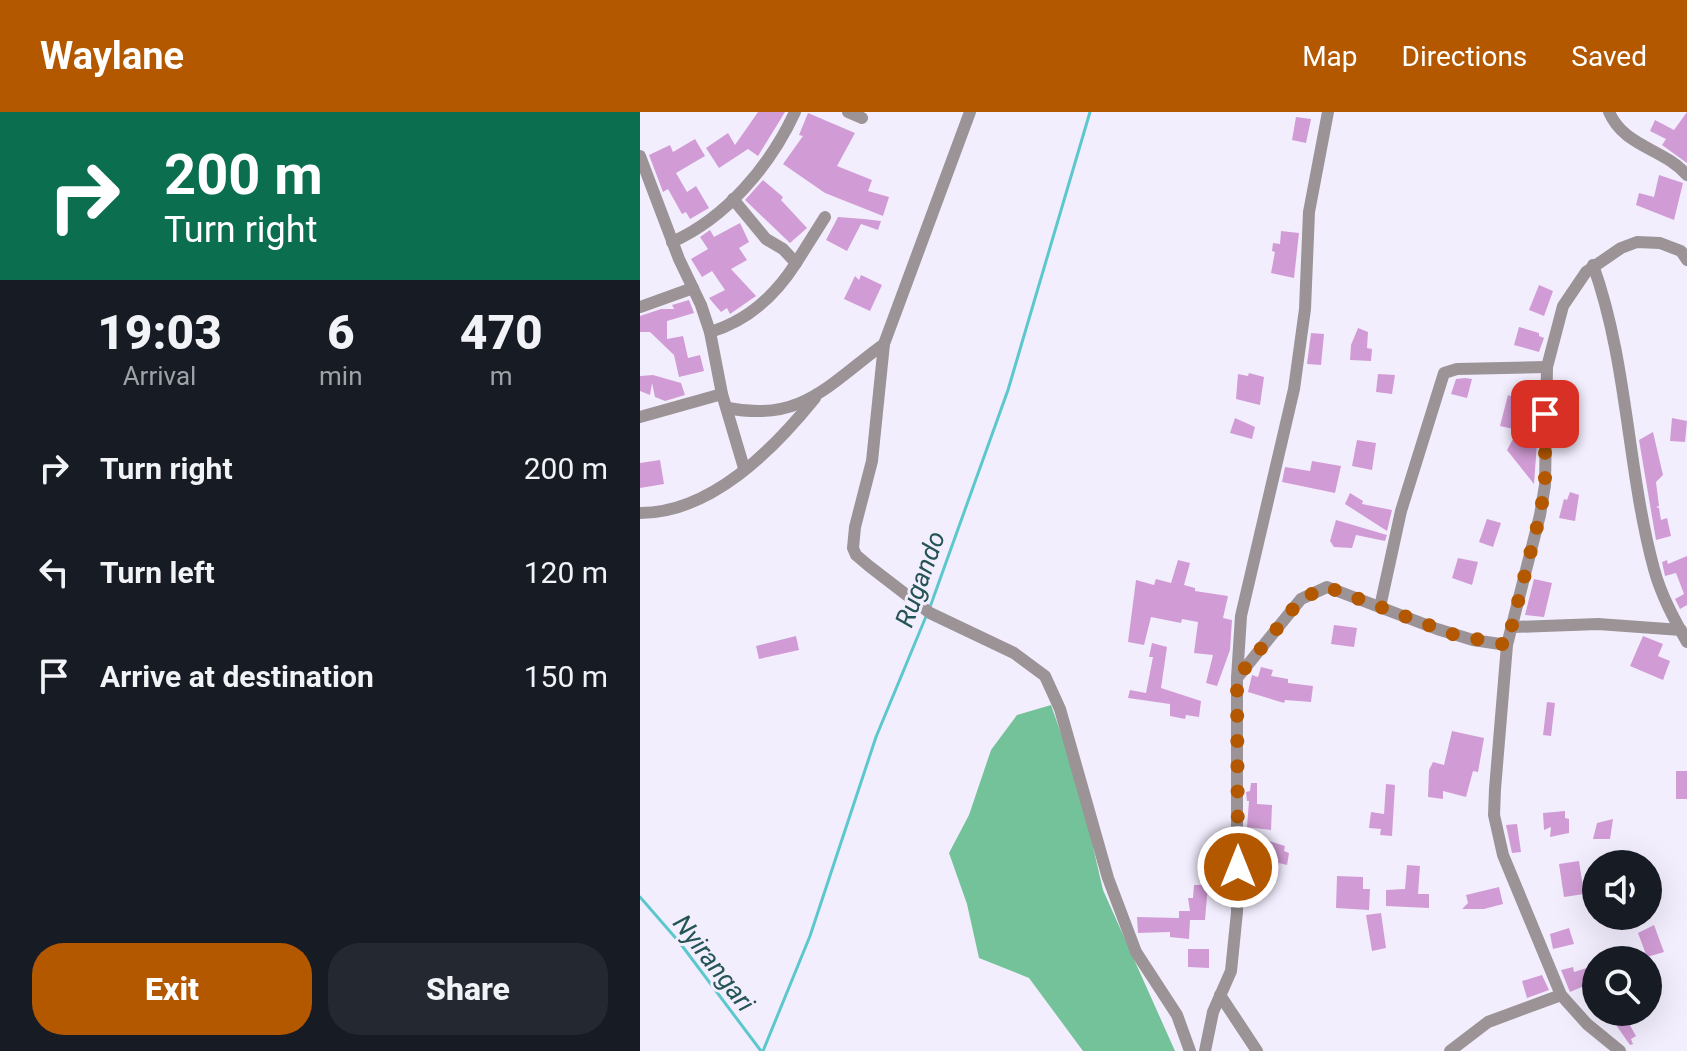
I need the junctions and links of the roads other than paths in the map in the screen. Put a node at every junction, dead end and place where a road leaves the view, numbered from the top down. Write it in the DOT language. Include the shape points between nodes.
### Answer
graph roads {
  1 [pos="795,112"];
  2 [pos="848,112"];
  3 [pos="970,112"];
  4 [pos="1328,112"];
  5 [pos="1609,112"];
  6 [pos="862,118"];
  7 [pos="640,156"];
  8 [pos="642,173"];
  9 [pos="1687,175"];
  10 [pos="733,199"];
  11 [pos="825,217"];
  12 [pos="1687,237"];
  13 [pos="672,242"];
  14 [pos="1684,256"];
  15 [pos="796,263"];
  16 [pos="1593,265"];
  17 [pos="693,288"];
  18 [pos="640,307"];
  19 [pos="710,332"];
  20 [pos="884,344"];
  21 [pos="1547,367"];
  22 [pos="722,394"];
  23 [pos="815,398"];
  24 [pos="728,408"];
  25 [pos="640,417"];
  26 [pos="744,468"];
  27 [pos="640,513"];
  28 [pos="1380,607"];
  29 [pos="1514,627"];
  30 [pos="1684,636"];
  31 [pos="1507,645"];
  32 [pos="1237,678"];
  33 [pos="1220,995"];
  34 [pos="1561,995"];
  35 [pos="1190,1051"];
  36 [pos="1205,1051"];
  37 [pos="1257,1051"];
  38 [pos="1450,1051"];
  39 [pos="1620,1051"];
  1 -- 10 [label="street" via="768,158"];
  2 -- 6 [label="street"];
  3 -- 20 [label="street"];
  4 -- 32 [label="street" via="1309,212 1305,309 1295,378 1247,585"];
  5 -- 9 [label="street" via="1629,139"];
  7 -- 8 [label="street"];
  8 -- 13 [label="street"];
  10 -- 13 [label="street" via="698,231"];
  10 -- 15 [label="street" via="766,239"];
  11 -- 15 [label="street"];
  12 -- 14 [label="street"];
  13 -- 17 [label="street"];
  14 -- 16 [label="street" via="1660,243 1637,242"];
  15 -- 19 [label="street" via="761,305"];
  16 -- 21 [label="street" via="1563,306"];
  16 -- 30 [label="street" via="1612,326 1654,571"];
  17 -- 18 [label="street"];
  17 -- 19 [label="street"];
  19 -- 22 [label="street"];
  20 -- 23 [label="street"];
  20 -- 35 [label="street" via="871,473 852,540 856,555 930,613 1014,653 1045,676 1136,952 1177,1015"];
  21 -- 28 [label="street" via="1444,373 1401,511"];
  21 -- 29 [label="street" via="1545,485"];
  22 -- 24 [label="street"];
  22 -- 25 [label="street"];
  23 -- 24 [label="street" via="751,413"];
  23 -- 26 [label="street" via="787,432"];
  24 -- 26 [label="street"];
  26 -- 27 [label="street" via="686,506"];
  28 -- 31 [label="street" via="1473,640"];
  28 -- 32 [label="street" via="1340,589 1313,591"];
  29 -- 30 [label="street" via="1598,624"];
  29 -- 31 [label="street"];
  31 -- 34 [label="street" via="1494,815 1503,855"];
  32 -- 33 [label="street" via="1239,895 1231,971"];
  33 -- 36 [label="street"];
  33 -- 37 [label="street"];
  34 -- 38 [label="street" via="1488,1022"];
  34 -- 39 [label="street"];
}
